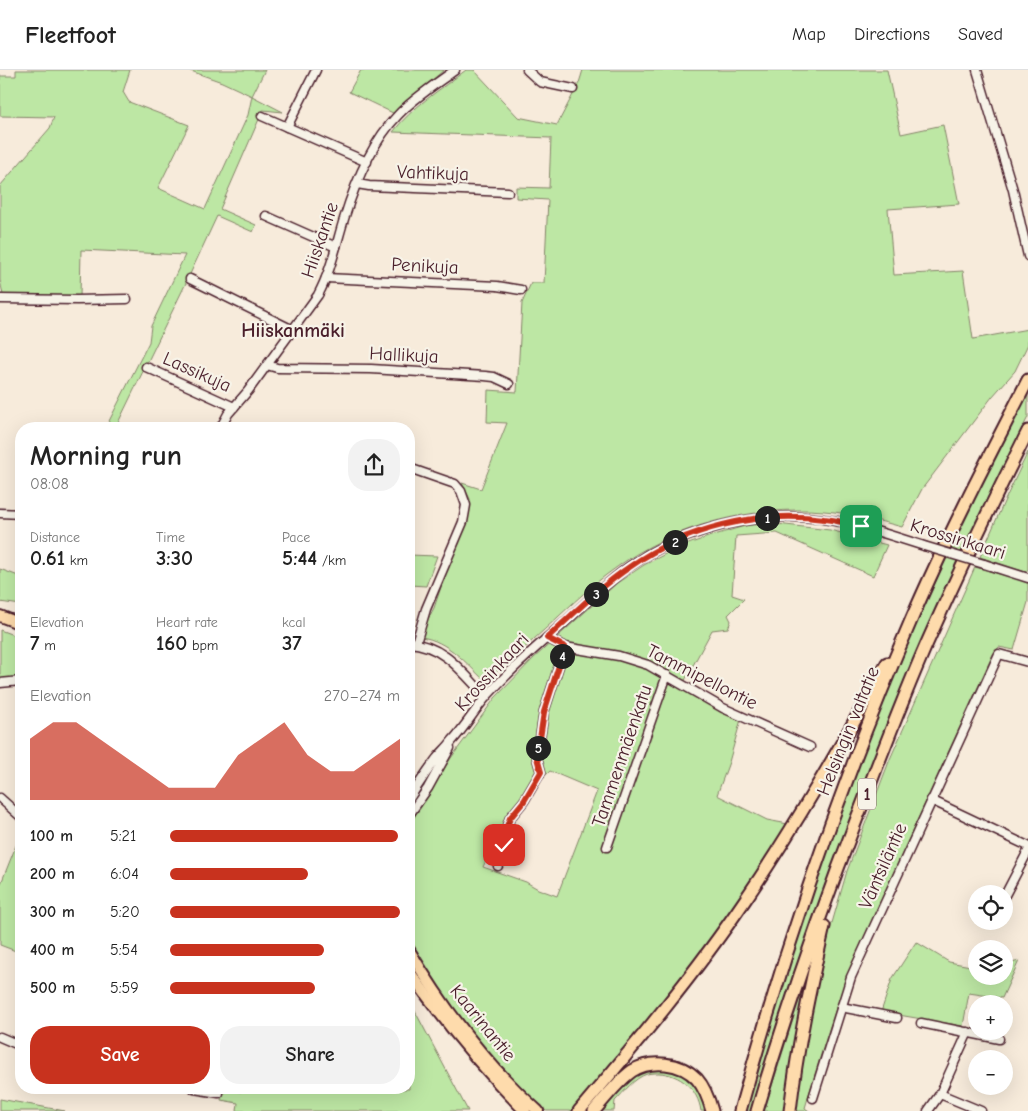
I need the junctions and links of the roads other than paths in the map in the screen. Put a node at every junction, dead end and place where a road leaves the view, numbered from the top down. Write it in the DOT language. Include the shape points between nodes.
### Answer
graph roads {
  1 [pos="316,70"];
  2 [pos="455,70"];
  3 [pos="527,70"];
  4 [pos="977,70"];
  5 [pos="573,89"];
  6 [pos="262,116"];
  7 [pos="287,127"];
  8 [pos="367,162"];
  9 [pos="357,184"];
  10 [pos="508,192"];
  11 [pos="266,216"];
  12 [pos="336,247"];
  13 [pos="1028,256"];
  14 [pos="326,278"];
  15 [pos="190,279"];
  16 [pos="521,290"];
  17 [pos="0,298"];
  18 [pos="127,299"];
  19 [pos="292,330"];
  20 [pos="267,365"];
  21 [pos="146,366"];
  22 [pos="1028,380"];
  23 [pos="509,384"];
  24 [pos="234,407"];
  25 [pos="224,422"];
  26 [pos="1028,431"];
  27 [pos="415,470"];
  28 [pos="0,513"];
  29 [pos="15,514"];
  30 [pos="1028,578"];
  31 [pos="0,616"];
  32 [pos="912,618"];
  33 [pos="15,622"];
  34 [pos="415,636"];
  35 [pos="547,638"];
  36 [pos="415,644"];
  37 [pos="565,647"];
  38 [pos="1028,662"];
  39 [pos="667,675"];
  40 [pos="15,682"];
  41 [pos="0,683"];
  42 [pos="486,697"];
  43 [pos="453,741"];
  44 [pos="810,747"];
  45 [pos="415,790"];
  46 [pos="0,798"];
  47 [pos="931,800"];
  48 [pos="415,806"];
  49 [pos="15,812"];
  50 [pos="1028,846"];
  51 [pos="607,847"];
  52 [pos="1028,851"];
  53 [pos="498,866"];
  54 [pos="836,872"];
  55 [pos="1011,885"];
  56 [pos="415,960"];
  57 [pos="415,979"];
  58 [pos="841,1007"];
  59 [pos="897,1018"];
  60 [pos="921,1023"];
  61 [pos="968,1032"];
  62 [pos="0,1037"];
  63 [pos="15,1043"];
  64 [pos="940,1094"];
  65 [pos="813,1098"];
  66 [pos="525,1111"];
  67 [pos="538,1111"];
  68 [pos="579,1111"];
  69 [pos="594,1111"];
  70 [pos="712,1111"];
  71 [pos="740,1111"];
  72 [pos="757,1111"];
  73 [pos="790,1111"];
  74 [pos="928,1111"];
  75 [pos="981,1111"];
  1 -- 7 [label="street"];
  2 -- 8 [label="street, Hiiskantie" via="399,113 384,131"];
  3 -- 5 [label="street" via="540,82"];
  4 -- 13 [label="street" via="1013,190"];
  6 -- 7 [label="street"];
  7 -- 8 [label="street"];
  8 -- 9 [label="street, Hiiskantie"];
  9 -- 10 [label="street, Vahtikuja"];
  9 -- 12 [label="street, Hiiskantie"];
  11 -- 12 [label="street"];
  12 -- 14 [label="street, Hiiskantie"];
  14 -- 16 [label="street, Penikuja" via="497,286"];
  14 -- 19 [label="street, Hiiskantie" via="318,295"];
  15 -- 19 [label="street"];
  17 -- 18 [label="street"];
  19 -- 20 [label="street, Hiiskantie"];
  20 -- 23 [label="street, Hallikuja" via="486,376"];
  20 -- 24 [label="street, Hiiskantie"];
  21 -- 24 [label="street, Lassikuja"];
  22 -- 32 [label="highway, Helsingin valtatie / 1" via="978,476"];
  24 -- 25 [label="street, Hiiskantie"];
  26 -- 54 [label="highway, 1" via="927,644"];
  27 -- 34 [label="street" via="455,484 466,505"];
  28 -- 29 [label="street"];
  30 -- 35 [label="street, Krossinkaari, bridge" via="861,526 823,519 784,517 730,524 688,536 648,555"];
  31 -- 33 [label="main road"];
  32 -- 68 [label="highway" via="834,760 744,901 682,986"];
  32 -- 71 [label="highway, Helsingin valtatie / 1" via="830,821 786,952"];
  35 -- 37 [label="street, Tammipellontie"];
  35 -- 42 [label="street, Krossinkaari"];
  36 -- 42 [label="street" via="444,654"];
  37 -- 39 [label="street, Tammipellontie" via="619,656"];
  37 -- 53 [label="street" via="544,712 537,758 541,772 510,818"];
  38 -- 47 [label="street, Väntsiläntie" via="999,654"];
  39 -- 44 [label="street, Tammipellontie" via="724,708"];
  39 -- 51 [label="street, Tammenmäenkatu"];
  40 -- 41 [label="street"];
  42 -- 43 [label="street, Krossinkaari"];
  43 -- 45 [label="street, Krossinkaari"];
  43 -- 48 [label="street, Krossinkaari"];
  46 -- 49 [label="street"];
  47 -- 50 [label="street"];
  47 -- 58 [label="street, Väntsiläntie" via="850,977"];
  52 -- 55 [label="street"];
  54 -- 72 [label="highway, 1"];
  54 -- 73 [label="highway" via="806,1004"];
  56 -- 67 [label="main road, Kaarinantie" via="462,1029"];
  57 -- 66 [label="main road, Kaarinantie" via="466,1047"];
  58 -- 59 [label="street"];
  58 -- 65 [label="street, Väntsiläntie"];
  60 -- 61 [label="street"];
  61 -- 64 [label="street"];
  62 -- 63 [label="street"];
  64 -- 74 [label="street"];
  64 -- 75 [label="street"];
  69 -- 70 [label="highway" via="632,1072 657,1064 677,1067 691,1074 706,1094"];
}
